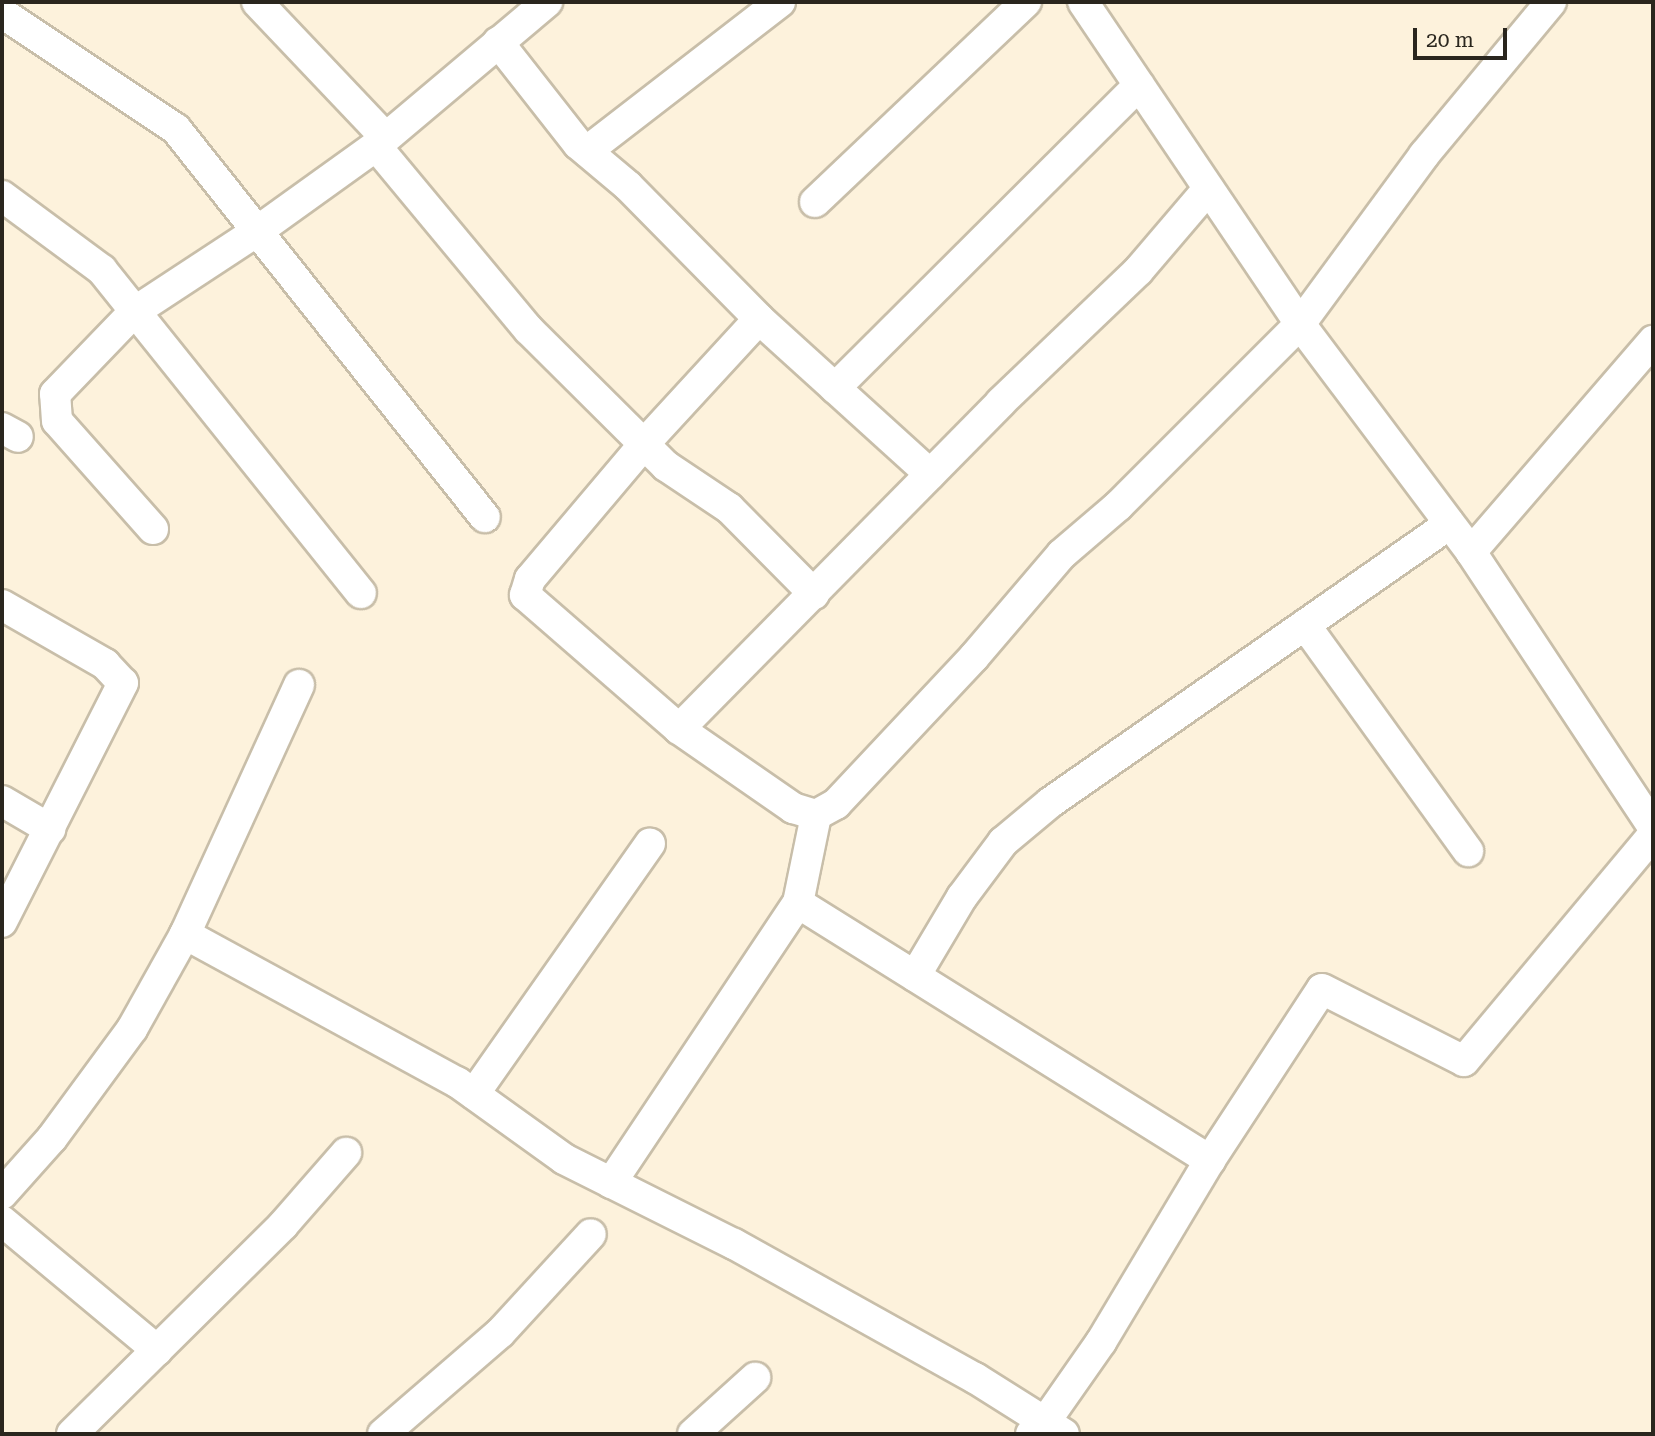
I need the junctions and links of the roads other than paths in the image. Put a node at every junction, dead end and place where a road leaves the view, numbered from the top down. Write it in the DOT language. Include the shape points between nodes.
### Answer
graph roads {
  1 [pos="257,2"];
  2 [pos="547,2"];
  3 [pos="780,2"];
  4 [pos="1026,2"];
  5 [pos="1085,2"];
  6 [pos="1551,2"];
  7 [pos="2,13"];
  8 [pos="498,42"];
  9 [pos="1139,85"];
  10 [pos="381,142"];
  11 [pos="587,151"];
  12 [pos="1208,189"];
  13 [pos="2,196"];
  14 [pos="815,202"];
  15 [pos="259,230"];
  16 [pos="134,312"];
  17 [pos="759,319"];
  18 [pos="1300,324"];
  19 [pos="1652,344"];
  20 [pos="835,388"];
  21 [pos="645,443"];
  22 [pos="930,474"];
  23 [pos="485,517"];
  24 [pos="1450,524"];
  25 [pos="153,529"];
  26 [pos="1471,552"];
  27 [pos="361,593"];
  28 [pos="814,594"];
  29 [pos="2,605"];
  30 [pos="1305,625"];
  31 [pos="299,685"];
  32 [pos="679,729"];
  33 [pos="2,801"];
  34 [pos="816,815"];
  35 [pos="1653,827"];
  36 [pos="50,829"];
  37 [pos="1653,835"];
  38 [pos="650,844"];
  39 [pos="1468,851"];
  40 [pos="798,903"];
  41 [pos="2,922"];
  42 [pos="185,934"];
  43 [pos="915,976"];
  44 [pos="474,1094"];
  45 [pos="346,1153"];
  46 [pos="1210,1160"];
  47 [pos="611,1183"];
  48 [pos="2,1194"];
  49 [pos="2,1221"];
  50 [pos="591,1234"];
  51 [pos="157,1350"];
  52 [pos="755,1378"];
  53 [pos="1047,1430"];
  54 [pos="72,1434"];
  55 [pos="383,1434"];
  56 [pos="693,1434"];
  1 -- 10 [label="street"];
  2 -- 8 [label="street"];
  3 -- 11 [label="street"];
  4 -- 14 [label="street"];
  5 -- 9 [label="street"];
  6 -- 18 [label="street" via="1424,155"];
  7 -- 15 [label="street" via="176,129"];
  8 -- 10 [label="street"];
  8 -- 11 [label="street"];
  9 -- 12 [label="street"];
  9 -- 20 [label="street"];
  10 -- 15 [label="street"];
  10 -- 21 [label="street" via="529,330"];
  11 -- 17 [label="street" via="628,186"];
  12 -- 18 [label="street"];
  12 -- 22 [label="street" via="1138,271"];
  13 -- 16 [label="street" via="102,271"];
  15 -- 16 [label="street"];
  15 -- 23 [label="street"];
  16 -- 25 [label="street" via="55,394 54,414"];
  16 -- 27 [label="street"];
  17 -- 20 [label="street"];
  17 -- 21 [label="street"];
  18 -- 24 [label="street"];
  18 -- 34 [label="street" via="1118,506 1062,554 836,804"];
  19 -- 26 [label="street"];
  20 -- 22 [label="street"];
  21 -- 28 [label="street" via="666,466 729,508"];
  21 -- 32 [label="street" via="530,579 525,595"];
  22 -- 28 [label="street"];
  24 -- 26 [label="street"];
  24 -- 30 [label="street"];
  26 -- 35 [label="street"];
  28 -- 32 [label="street"];
  29 -- 36 [label="street" via="105,664 123,683"];
  30 -- 39 [label="street"];
  30 -- 43 [label="street" via="1051,802 1003,842 962,897"];
  31 -- 42 [label="street"];
  32 -- 34 [label="street" via="793,808"];
  33 -- 36 [label="street"];
  34 -- 40 [label="street"];
  36 -- 41 [label="street"];
  37 -- 46 [label="street" via="1464,1061 1322,989"];
  38 -- 44 [label="street"];
  40 -- 43 [label="street"];
  40 -- 47 [label="street"];
  42 -- 44 [label="street"];
  42 -- 48 [label="street" via="132,1029 52,1138"];
  43 -- 46 [label="street"];
  44 -- 47 [label="street" via="564,1159"];
  45 -- 51 [label="street" via="283,1225"];
  46 -- 53 [label="street"];
  47 -- 53 [label="street" via="734,1244"];
  49 -- 51 [label="street"];
  50 -- 55 [label="street" via="500,1333"];
  51 -- 54 [label="street"];
  52 -- 56 [label="street"];
}
